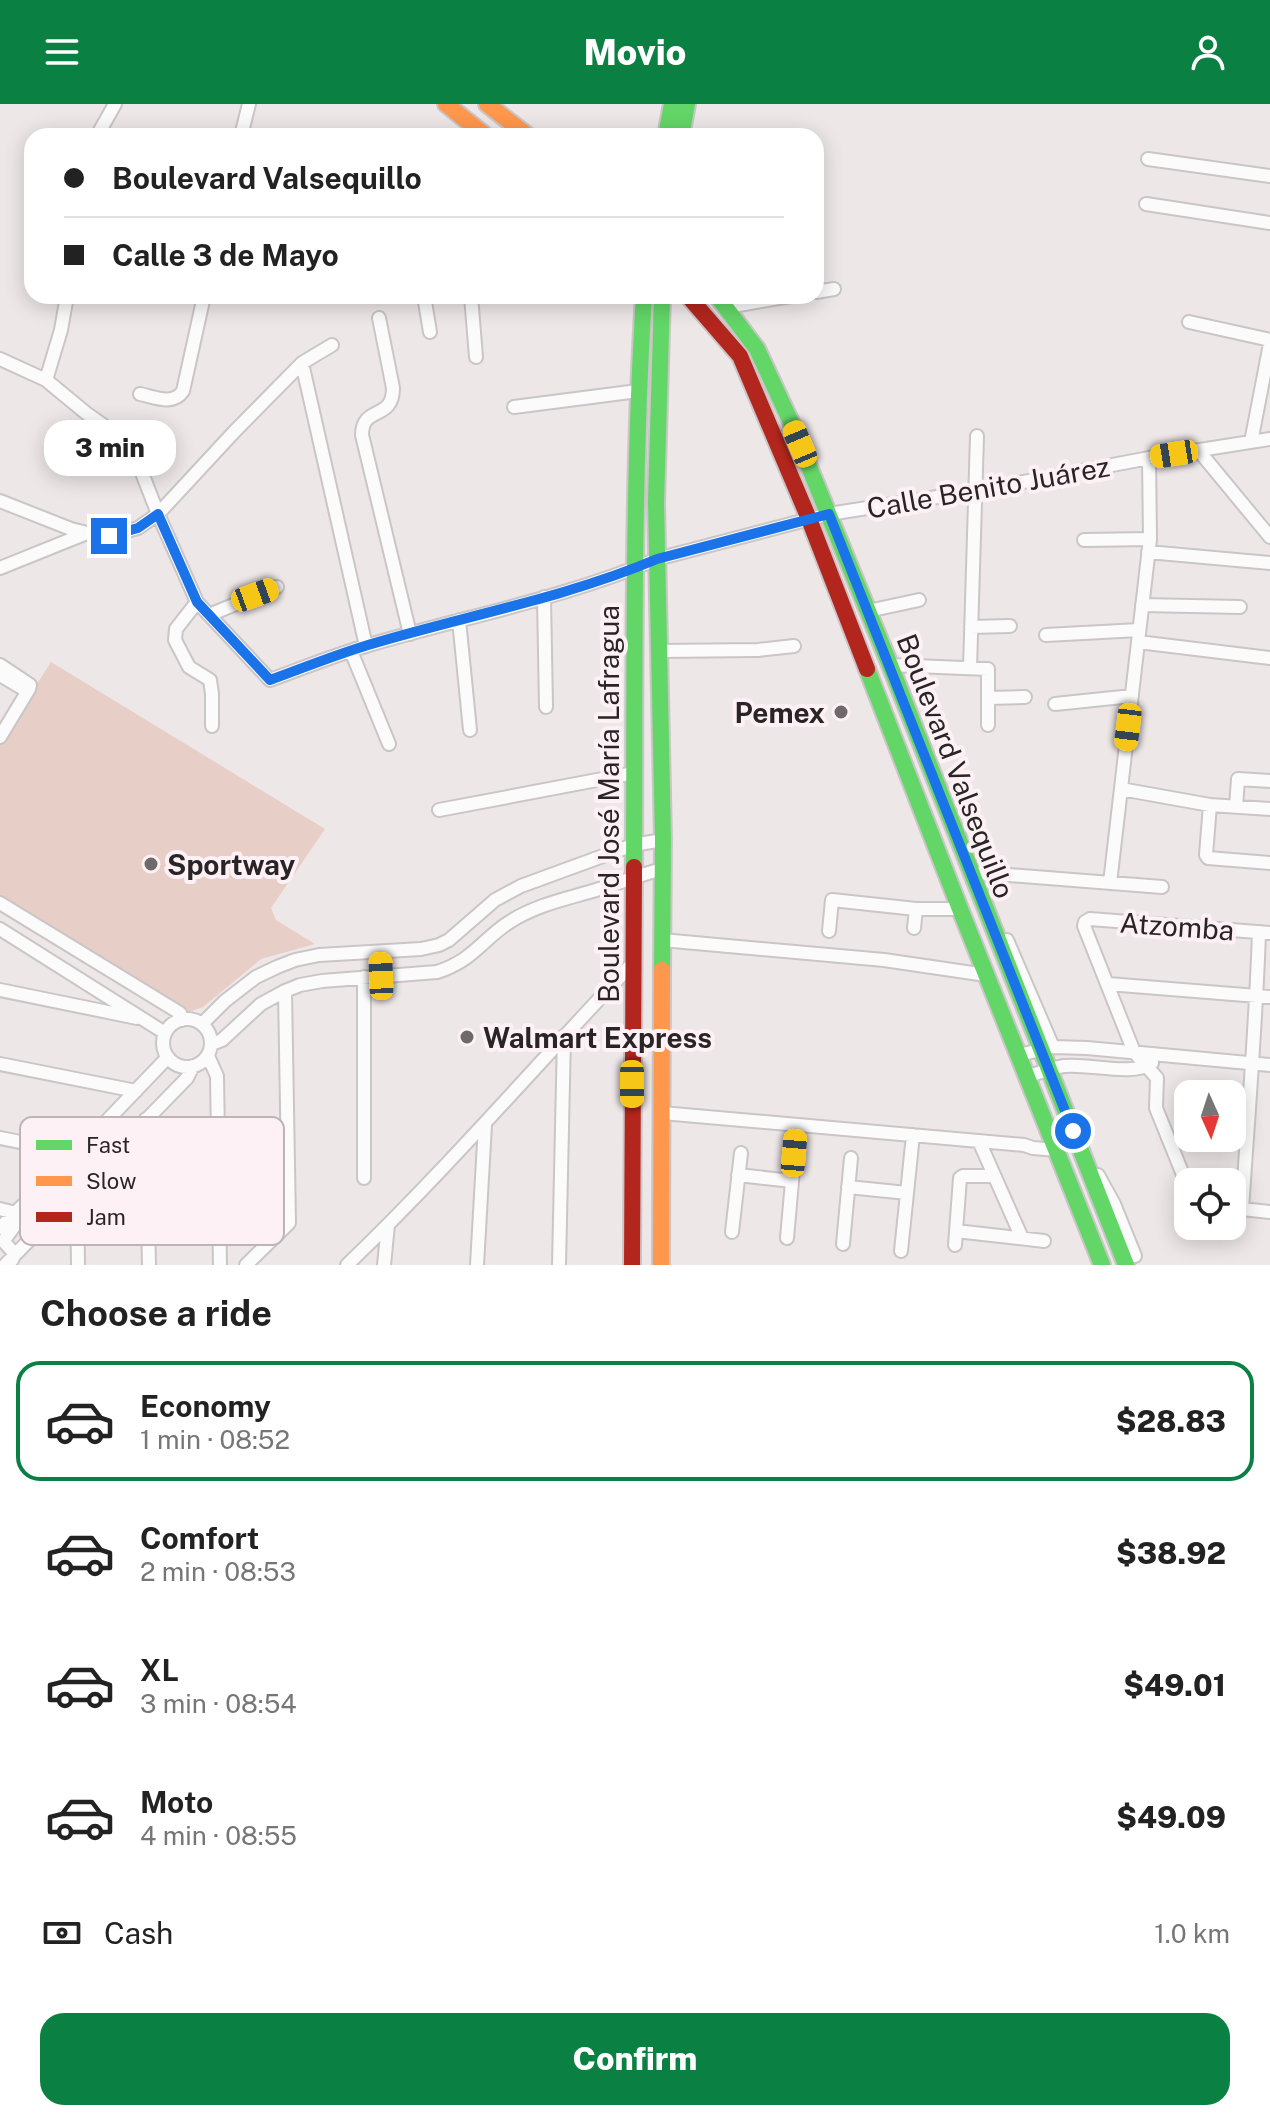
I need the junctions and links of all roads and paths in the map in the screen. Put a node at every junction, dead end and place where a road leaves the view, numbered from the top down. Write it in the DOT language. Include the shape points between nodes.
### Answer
graph roads {
  1 [pos="115,104"];
  2 [pos="249,104"];
  3 [pos="446,104"];
  4 [pos="487,104"];
  5 [pos="672,104"];
  6 [pos="687,104"];
  7 [pos="102,128"];
  8 [pos="243,128"];
  9 [pos="476,128"];
  10 [pos="518,128"];
  11 [pos="668,128"];
  12 [pos="682,128"];
  13 [pos="1148,159"];
  14 [pos="1270,176"];
  15 [pos="1146,204"];
  16 [pos="1270,223"];
  17 [pos="834,289"];
  18 [pos="824,291"];
  19 [pos="66,304"];
  20 [pos="202,304"];
  21 [pos="425,304"];
  22 [pos="472,304"];
  23 [pos="643,304"];
  24 [pos="662,304"];
  25 [pos="695,304"];
  26 [pos="723,304"];
  27 [pos="379,318"];
  28 [pos="1189,322"];
  29 [pos="430,332"];
  30 [pos="1270,342"];
  31 [pos="332,345"];
  32 [pos="476,357"];
  33 [pos="0,360"];
  34 [pos="302,363"];
  35 [pos="46,380"];
  36 [pos="638,391"];
  37 [pos="140,394"];
  38 [pos="514,407"];
  39 [pos="977,436"];
  40 [pos="1270,439"];
  41 [pos="1251,442"];
  42 [pos="1199,451"];
  43 [pos="1149,458"];
  44 [pos="976,491"];
  45 [pos="0,502"];
  46 [pos="158,514"];
  47 [pos="829,514"];
  48 [pos="809,519"];
  49 [pos="87,533"];
  50 [pos="1270,537"];
  51 [pos="1084,540"];
  52 [pos="1149,546"];
  53 [pos="657,559"];
  54 [pos="1270,563"];
  55 [pos="0,568"];
  56 [pos="635,568"];
  57 [pos="277,587"];
  58 [pos="544,597"];
  59 [pos="919,600"];
  60 [pos="197,602"];
  61 [pos="1142,605"];
  62 [pos="1240,607"];
  63 [pos="868,611"];
  64 [pos="209,615"];
  65 [pos="459,620"];
  66 [pos="1010,626"];
  67 [pos="971,627"];
  68 [pos="410,634"];
  69 [pos="1046,635"];
  70 [pos="1139,636"];
  71 [pos="366,646"];
  72 [pos="794,646"];
  73 [pos="351,651"];
  74 [pos="659,651"];
  75 [pos="1270,658"];
  76 [pos="0,665"];
  77 [pos="890,665"];
  78 [pos="970,668"];
  79 [pos="0,675"];
  80 [pos="28,692"];
  81 [pos="1132,696"];
  82 [pos="1025,697"];
  83 [pos="988,698"];
  84 [pos="1055,704"];
  85 [pos="546,707"];
  86 [pos="988,725"];
  87 [pos="212,726"];
  88 [pos="470,730"];
  89 [pos="0,737"];
  90 [pos="389,744"];
  91 [pos="634,773"];
  92 [pos="1270,781"];
  93 [pos="1121,789"];
  94 [pos="1210,805"];
  95 [pos="1236,807"];
  96 [pos="1270,809"];
  97 [pos="439,810"];
  98 [pos="663,840"];
  99 [pos="633,845"];
  100 [pos="1270,863"];
  101 [pos="662,869"];
  102 [pos="565,871"];
  103 [pos="971,875"];
  104 [pos="633,877"];
  105 [pos="1110,883"];
  106 [pos="1162,887"];
  107 [pos="988,895"];
  108 [pos="573,897"];
  109 [pos="0,903"];
  110 [pos="916,909"];
  111 [pos="960,909"];
  112 [pos="914,928"];
  113 [pos="0,929"];
  114 [pos="829,931"];
  115 [pos="1264,932"];
  116 [pos="662,940"];
  117 [pos="421,949"];
  118 [pos="380,952"];
  119 [pos="319,955"];
  120 [pos="632,964"];
  121 [pos="421,975"];
  122 [pos="986,975"];
  123 [pos="381,976"];
  124 [pos="364,977"];
  125 [pos="322,981"];
  126 [pos="1108,984"];
  127 [pos="0,990"];
  128 [pos="285,991"];
  129 [pos="1264,997"];
  130 [pos="144,1019"];
  131 [pos="182,1020"];
  132 [pos="202,1024"];
  133 [pos="165,1033"];
  134 [pos="564,1036"];
  135 [pos="1047,1049"];
  136 [pos="210,1050"];
  137 [pos="1134,1052"];
  138 [pos="1019,1055"];
  139 [pos="1161,1056"];
  140 [pos="168,1057"];
  141 [pos="1251,1063"];
  142 [pos="0,1064"];
  143 [pos="1270,1065"];
  144 [pos="193,1066"];
  145 [pos="1148,1066"];
  146 [pos="1049,1071"];
  147 [pos="1028,1076"];
  148 [pos="136,1091"];
  149 [pos="662,1113"];
  150 [pos="111,1117"];
  151 [pos="148,1117"];
  152 [pos="218,1117"];
  153 [pos="1046,1123"];
  154 [pos="485,1125"];
  155 [pos="797,1125"];
  156 [pos="913,1135"];
  157 [pos="0,1138"];
  158 [pos="979,1141"];
  159 [pos="20,1142"];
  160 [pos="1024,1145"];
  161 [pos="1057,1150"];
  162 [pos="741,1153"];
  163 [pos="851,1158"];
  164 [pos="1180,1168"];
  165 [pos="1241,1168"];
  166 [pos="738,1175"];
  167 [pos="994,1176"];
  168 [pos="364,1178"];
  169 [pos="792,1181"];
  170 [pos="848,1187"];
  171 [pos="907,1193"];
  172 [pos="0,1209"];
  173 [pos="20,1209"];
  174 [pos="1246,1210"];
  175 [pos="1270,1212"];
  176 [pos="16,1213"];
  177 [pos="388,1225"];
  178 [pos="0,1228"];
  179 [pos="284,1228"];
  180 [pos="956,1231"];
  181 [pos="732,1232"];
  182 [pos="787,1238"];
  183 [pos="1022,1238"];
  184 [pos="1044,1241"];
  185 [pos="843,1244"];
  186 [pos="25,1245"];
  187 [pos="78,1245"];
  188 [pos="149,1245"];
  189 [pos="220,1245"];
  190 [pos="266,1245"];
  191 [pos="955,1245"];
  192 [pos="901,1251"];
  193 [pos="0,1257"];
  194 [pos="1131,1260"];
  195 [pos="8,1263"];
  196 [pos="78,1265"];
  197 [pos="149,1265"];
  198 [pos="220,1265"];
  199 [pos="246,1265"];
  200 [pos="347,1265"];
  201 [pos="384,1265"];
  202 [pos="477,1265"];
  203 [pos="559,1265"];
  204 [pos="632,1265"];
  205 [pos="661,1265"];
  206 [pos="1102,1265"];
  1 -- 7 [label="street"];
  2 -- 8 [label="street"];
  3 -- 9 [label="main road"];
  4 -- 10 [label="main road"];
  5 -- 11 [label="main road"];
  6 -- 12 [label="main road"];
  13 -- 14 [label="street"];
  15 -- 16 [label="street"];
  17 -- 18 [label="street"];
  19 -- 35 [label="street"];
  20 -- 37 [label="street" via="183,391 167,400"];
  21 -- 29 [label="street"];
  22 -- 32 [label="street"];
  23 -- 36 [label="main road, Boulevard José María Lafragua"];
  24 -- 53 [label="main road, Boulevard José María Lafragua"];
  25 -- 48 [label="main road, Boulevard Valsequillo" via="740,356"];
  26 -- 47 [label="main road, Boulevard Valsequillo" via="757,349"];
  27 -- 68 [label="street" via="393,399 365,421 362,435"];
  28 -- 30 [label="street"];
  30 -- 41 [label="street"];
  31 -- 34 [label="street"];
  33 -- 35 [label="street"];
  34 -- 46 [label="street"];
  34 -- 71 [label="street"];
  35 -- 46 [label="street" via="127,442"];
  36 -- 38 [label="street"];
  36 -- 56 [label="main road, Boulevard José María Lafragua"];
  39 -- 44 [label="street"];
  40 -- 41 [label="street, Calle Benito Juárez"];
  41 -- 42 [label="street, Calle Benito Juárez"];
  42 -- 43 [label="street, Calle Benito Juárez"];
  42 -- 50 [label="street"];
  43 -- 44 [label="street, Calle Benito Juárez"];
  43 -- 52 [label="street"];
  44 -- 47 [label="street, Calle Benito Juárez"];
  44 -- 67 [label="street"];
  45 -- 49 [label="street"];
  46 -- 49 [label="street" via="138,528 109,536"];
  46 -- 60 [label="street"];
  47 -- 48 [label="street, Calle Benito Juárez"];
  47 -- 63 [label="main road, Boulevard Valsequillo"];
  48 -- 53 [label="street, Calle Benito Juárez"];
  48 -- 111 [label="main road, Boulevard Valsequillo"];
  49 -- 55 [label="street"];
  51 -- 52 [label="street"];
  52 -- 54 [label="street"];
  52 -- 61 [label="street"];
  53 -- 56 [label="street, Calle Benito Juárez"];
  53 -- 74 [label="main road, Boulevard José María Lafragua"];
  56 -- 58 [label="street, Calle Benito Juárez"];
  56 -- 91 [label="main road, Boulevard José María Lafragua"];
  57 -- 64 [label="street"];
  58 -- 65 [label="street, Calle Benito Juárez"];
  58 -- 85 [label="street"];
  59 -- 63 [label="street"];
  60 -- 64 [label="street"];
  60 -- 87 [label="street" via="176,629 175,640 189,667 210,680"];
  61 -- 62 [label="street"];
  61 -- 70 [label="street"];
  63 -- 77 [label="main road, Boulevard Valsequillo"];
  64 -- 73 [label="street, Calle Benito Juárez" via="270,680"];
  65 -- 68 [label="street, Calle Benito Juárez"];
  65 -- 88 [label="street"];
  66 -- 67 [label="street"];
  67 -- 78 [label="street"];
  68 -- 71 [label="street, Calle Benito Juárez"];
  69 -- 70 [label="street"];
  70 -- 75 [label="street"];
  70 -- 81 [label="street"];
  71 -- 73 [label="street, Calle Benito Juárez"];
  72 -- 74 [label="street"];
  73 -- 90 [label="street"];
  74 -- 98 [label="main road, Boulevard José María Lafragua"];
  76 -- 80 [label="street" via="27,681"];
  77 -- 78 [label="street"];
  77 -- 103 [label="main road, Boulevard Valsequillo"];
  78 -- 83 [label="street" via="988,669"];
  79 -- 80 [label="street"];
  80 -- 89 [label="street"];
  81 -- 84 [label="street"];
  81 -- 93 [label="street"];
  82 -- 83 [label="street"];
  83 -- 86 [label="street"];
  91 -- 97 [label="street"];
  91 -- 99 [label="main road, Boulevard José María Lafragua"];
  92 -- 95 [label="street" via="1238,779"];
  93 -- 94 [label="street"];
  93 -- 105 [label="street"];
  94 -- 95 [label="street"];
  94 -- 100 [label="street" via="1208,858"];
  95 -- 96 [label="street"];
  98 -- 99 [label="street"];
  98 -- 101 [label="main road, Boulevard José María Lafragua"];
  99 -- 102 [label="street"];
  99 -- 104 [label="main road, Boulevard José María Lafragua"];
  101 -- 104 [label="street"];
  101 -- 116 [label="main road, Boulevard José María Lafragua"];
  102 -- 108 [label="street"];
  102 -- 117 [label="street" via="495,900 449,940"];
  103 -- 105 [label="street"];
  103 -- 135 [label="main road, Boulevard Valsequillo"];
  104 -- 108 [label="street"];
  104 -- 120 [label="main road, Boulevard José María Lafragua"];
  105 -- 106 [label="street"];
  107 -- 135 [label="street"];
  108 -- 121 [label="street" via="530,910 453,967"];
  109 -- 131 [label="street" via="180,1013"];
  110 -- 111 [label="street"];
  110 -- 112 [label="street"];
  110 -- 114 [label="street" via="877,910 832,900"];
  111 -- 122 [label="main road, Boulevard Valsequillo"];
  113 -- 130 [label="street"];
  115 -- 126 [label="street, Atzomba" via="1090,919 1084,926"];
  115 -- 129 [label="street"];
  116 -- 122 [label="street"];
  116 -- 149 [label="main road, Boulevard José María Lafragua"];
  117 -- 118 [label="street"];
  117 -- 121 [label="street"];
  118 -- 119 [label="street"];
  118 -- 123 [label="street"];
  119 -- 125 [label="street"];
  119 -- 132 [label="street" via="256,977"];
  120 -- 134 [label="street"];
  120 -- 204 [label="main road, Boulevard José María Lafragua"];
  121 -- 123 [label="street"];
  122 -- 138 [label="main road, Boulevard Valsequillo"];
  123 -- 124 [label="street"];
  124 -- 125 [label="street"];
  124 -- 168 [label="street"];
  125 -- 128 [label="street"];
  126 -- 129 [label="street"];
  126 -- 137 [label="street"];
  127 -- 130 [label="street"];
  128 -- 136 [label="street" via="261,1004"];
  128 -- 179 [label="street" via="289,1223"];
  129 -- 141 [label="street"];
  130 -- 133 [label="street"];
  131 -- 132 [label="street"];
  131 -- 133 [label="street"];
  132 -- 136 [label="street" via="209,1032"];
  133 -- 140 [label="street"];
  134 -- 154 [label="street"];
  134 -- 203 [label="street"];
  135 -- 137 [label="street"];
  135 -- 138 [label="street"];
  135 -- 146 [label="main road, Boulevard Valsequillo"];
  136 -- 144 [label="street"];
  136 -- 152 [label="street" via="217,1076"];
  137 -- 139 [label="street"];
  137 -- 145 [label="street"];
  138 -- 147 [label="main road, Boulevard Valsequillo"];
  139 -- 141 [label="street"];
  139 -- 145 [label="street"];
  140 -- 144 [label="street" via="180,1066"];
  140 -- 148 [label="street"];
  141 -- 143 [label="street"];
  141 -- 165 [label="street"];
  142 -- 148 [label="street"];
  144 -- 151 [label="street"];
  145 -- 146 [label="street" via="1065,1066"];
  145 -- 164 [label="street" via="1157,1078 1156,1108"];
  146 -- 147 [label="street"];
  146 -- 194 [label="main road, Boulevard Valsequillo"];
  147 -- 153 [label="main road, Boulevard Valsequillo"];
  148 -- 150 [label="street"];
  149 -- 155 [label="street"];
  149 -- 205 [label="main road, Boulevard José María Lafragua"];
  153 -- 160 [label="street"];
  153 -- 161 [label="main road, Boulevard Valsequillo"];
  154 -- 177 [label="street"];
  154 -- 202 [label="street"];
  155 -- 156 [label="street"];
  155 -- 169 [label="street"];
  156 -- 158 [label="street"];
  156 -- 171 [label="street"];
  157 -- 159 [label="street"];
  158 -- 160 [label="street"];
  158 -- 167 [label="street"];
  160 -- 161 [label="street"];
  161 -- 206 [label="main road, Boulevard Valsequillo"];
  162 -- 166 [label="street"];
  163 -- 170 [label="street"];
  166 -- 169 [label="street"];
  166 -- 181 [label="street"];
  167 -- 180 [label="street" via="960,1178"];
  167 -- 183 [label="street"];
  169 -- 182 [label="street"];
  170 -- 171 [label="street"];
  170 -- 185 [label="street"];
  171 -- 192 [label="street"];
  172 -- 176 [label="street"];
  173 -- 176 [label="street"];
  174 -- 175 [label="street"];
  176 -- 178 [label="street"];
  176 -- 195 [label="street" via="18,1221 5,1239"];
  177 -- 200 [label="street"];
  177 -- 201 [label="street"];
  180 -- 183 [label="street"];
  180 -- 191 [label="street"];
  183 -- 184 [label="street"];
  186 -- 195 [label="street"];
  187 -- 196 [label="street"];
  188 -- 197 [label="street"];
  189 -- 198 [label="street"];
  190 -- 199 [label="street"];
  193 -- 195 [label="street"];
}
